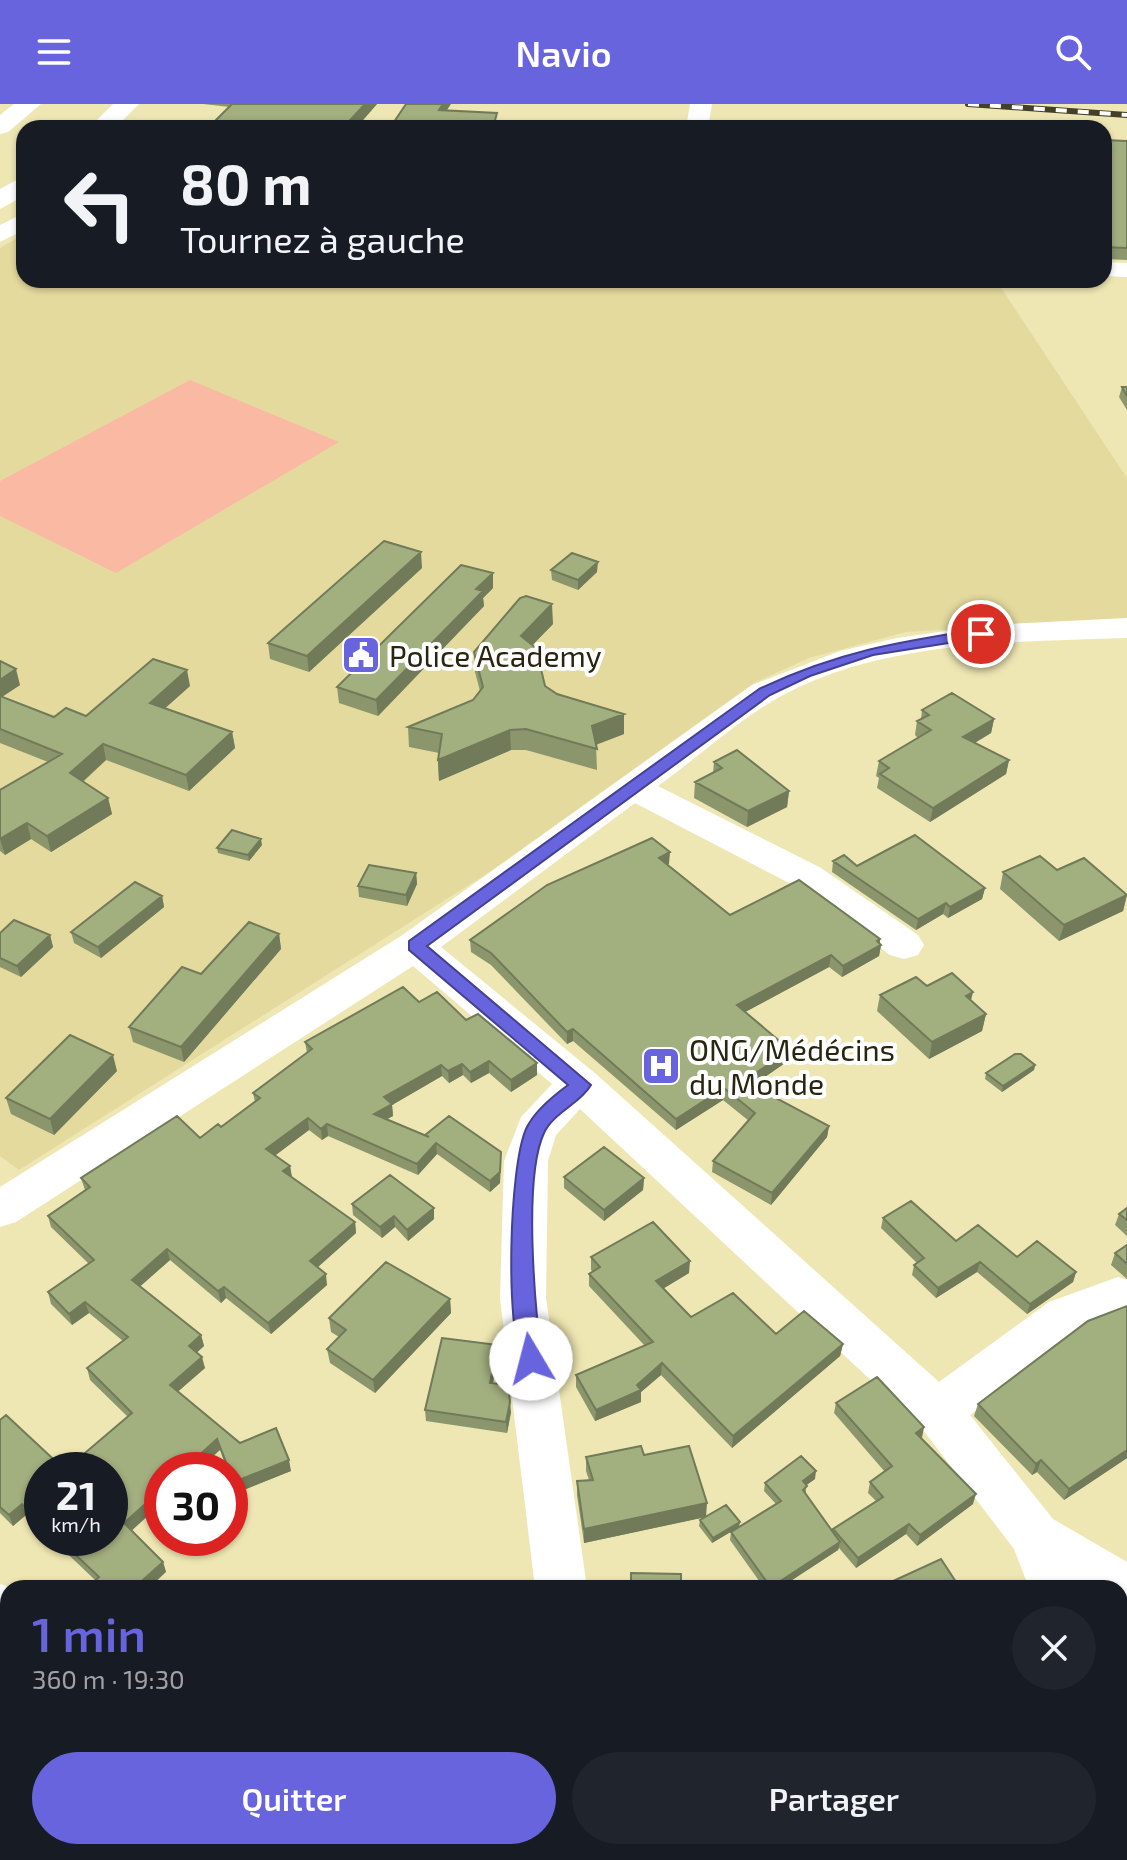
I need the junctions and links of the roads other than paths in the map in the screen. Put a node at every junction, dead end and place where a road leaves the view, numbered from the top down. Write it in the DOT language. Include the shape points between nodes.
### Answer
graph roads {
  1 [pos="29,104"];
  2 [pos="127,104"];
  3 [pos="110,120"];
  4 [pos="3,125"];
  5 [pos="1127,628"];
  6 [pos="632,787"];
  7 [pos="904,945"];
  8 [pos="415,946"];
  9 [pos="581,1085"];
  10 [pos="0,1209"];
  11 [pos="1118,1296"];
  12 [pos="937,1411"];
  13 [pos="1035,1536"];
  14 [pos="560,1580"];
  15 [pos="1052,1580"];
  16 [pos="1109,1580"];
  1 -- 4 [label="highway"];
  2 -- 3 [label="highway"];
  5 -- 6 [label="street" via="949,636 826,665 764,692"];
  6 -- 7 [label="street" via="808,877"];
  6 -- 8 [label="street"];
  8 -- 9 [label="street"];
  8 -- 10 [label="street"];
  9 -- 12 [label="street"];
  9 -- 14 [label="street" via="536,1129 526,1161 523,1298"];
  11 -- 12 [label="street" via="1066,1316"];
  12 -- 13 [label="street"];
  13 -- 15 [label="street"];
  13 -- 16 [label="street"];
}
